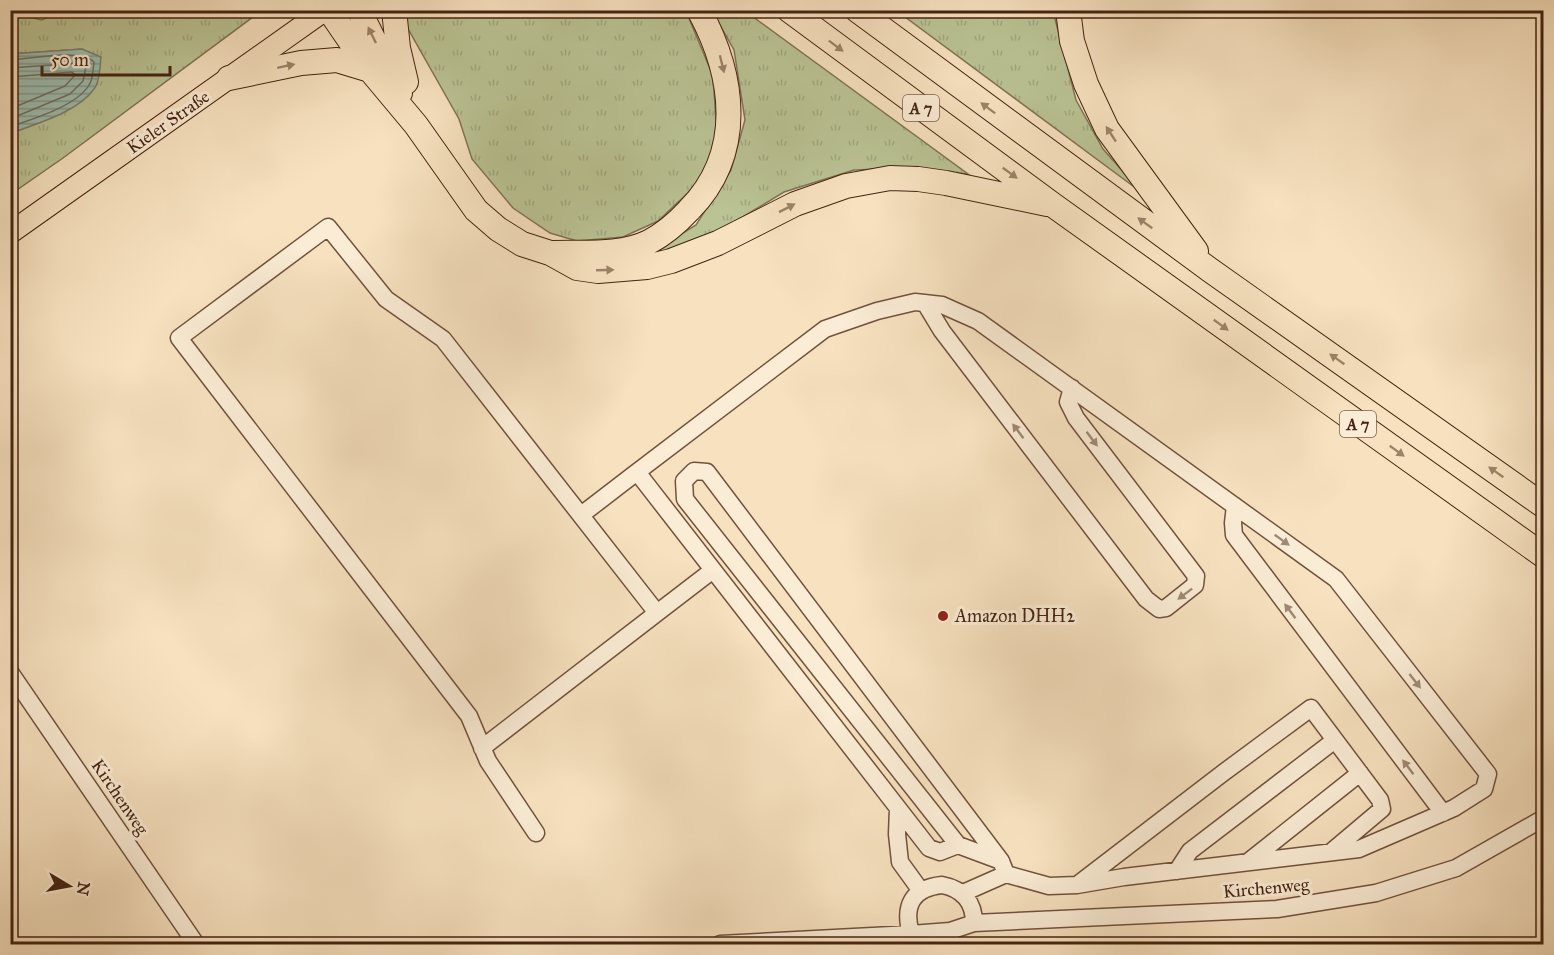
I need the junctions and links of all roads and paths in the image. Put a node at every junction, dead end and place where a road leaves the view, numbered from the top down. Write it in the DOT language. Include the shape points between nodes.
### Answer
graph roads {
  1 [pos="327,10"];
  2 [pos="359,10"];
  3 [pos="394,10"];
  4 [pos="699,10"];
  5 [pos="789,10"];
  6 [pos="857,10"];
  7 [pos="1068,10"];
  8 [pos="370,70"];
  9 [pos="229,78"];
  10 [pos="416,125"];
  11 [pos="1053,205"];
  12 [pos="10,233"];
  13 [pos="550,253"];
  14 [pos="1210,270"];
  15 [pos="925,303"];
  16 [pos="1072,388"];
  17 [pos="637,472"];
  18 [pos="1235,506"];
  19 [pos="1544,506"];
  20 [pos="581,515"];
  21 [pos="1544,556"];
  22 [pos="713,570"];
  23 [pos="657,613"];
  24 [pos="10,672"];
  25 [pos="1335,741"];
  26 [pos="483,748"];
  27 [pos="1360,773"];
  28 [pos="898,809"];
  29 [pos="1443,813"];
  30 [pos="1544,818"];
  31 [pos="536,832"];
  32 [pos="958,845"];
  33 [pos="1330,853"];
  34 [pos="1248,862"];
  35 [pos="1003,867"];
  36 [pos="1177,871"];
  37 [pos="1077,885"];
  38 [pos="921,891"];
  39 [pos="963,893"];
  40 [pos="974,923"];
  41 [pos="910,934"];
  42 [pos="196,945"];
  43 [pos="720,945"];
  1 -- 8 [label="highway"];
  1 -- 9 [label="main road, Kieler Straße"];
  10 -- 2 [label="highway, one-way"];
  3 -- 10 [label="highway" via="398,48"];
  4 -- 13 [label="highway, one-way" via="721,59 729,113 720,163 701,198 678,222 649,242 611,252"];
  5 -- 11 [label="highway, A 7, one-way"];
  14 -- 6 [label="highway, A 7, one-way"];
  14 -- 7 [label="highway, one-way" via="1107,129 1086,84 1072,41"];
  9 -- 8 [label="highway, one-way" via="301,63 338,60"];
  8 -- 10 [label="highway"];
  9 -- 12 [label="main road, Kieler Straße"];
  10 -- 13 [label="highway" via="476,210 522,244"];
  13 -- 11 [label="highway, one-way" via="577,268 647,267 718,243 820,194 890,178 946,183"];
  11 -- 21 [label="highway, A 7, one-way"];
  19 -- 14 [label="highway, A 7, one-way"];
  15 -- 16 [label="street" via="942,305 978,321"];
  16 -- 15 [label="street, one-way" via="1068,402 1076,418 1196,576 1195,585 1166,608 1159,609 1146,599 942,331"];
  15 -- 17 [label="street" via="877,311 825,329"];
  16 -- 18 [label="street"];
  17 -- 20 [label="street"];
  17 -- 22 [label="street"];
  29 -- 18 [label="street, one-way" via="1234,535"];
  18 -- 29 [label="street, one-way" via="1336,579 1488,774 1484,789"];
  20 -- 23 [label="street"];
  20 -- 26 [label="street" via="443,339 386,299 328,227 178,338 469,716"];
  22 -- 23 [label="street"];
  22 -- 28 [label="street"];
  23 -- 26 [label="street"];
  24 -- 42 [label="street, Kirchenweg"];
  25 -- 27 [label="street"];
  25 -- 36 [label="street" via="1190,852"];
  25 -- 37 [label="street" via="1311,708"];
  26 -- 31 [label="street"];
  27 -- 33 [label="street" via="1382,809"];
  27 -- 34 [label="street"];
  28 -- 32 [label="street" via="929,848 940,852"];
  28 -- 38 [label="street" via="900,862"];
  29 -- 33 [label="street" via="1359,849"];
  30 -- 40 [label="street, Kirchenweg" via="1456,868 1376,894 1278,909"];
  32 -- 35 [label="street"];
  32 -- 35 [label="street" via="685,499 684,481 694,471 707,472"];
  33 -- 34 [label="street"];
  34 -- 36 [label="street"];
  35 -- 37 [label="street" via="1048,886"];
  35 -- 39 [label="street"];
  36 -- 37 [label="street"];
  38 -- 39 [label="street" via="942,885"];
  38 -- 41 [label="street" via="908,908"];
  39 -- 40 [label="street" via="974,912"];
  40 -- 41 [label="street, Kirchenweg" via="950,931"];
  41 -- 43 [label="street, Kirchenweg"];
}
